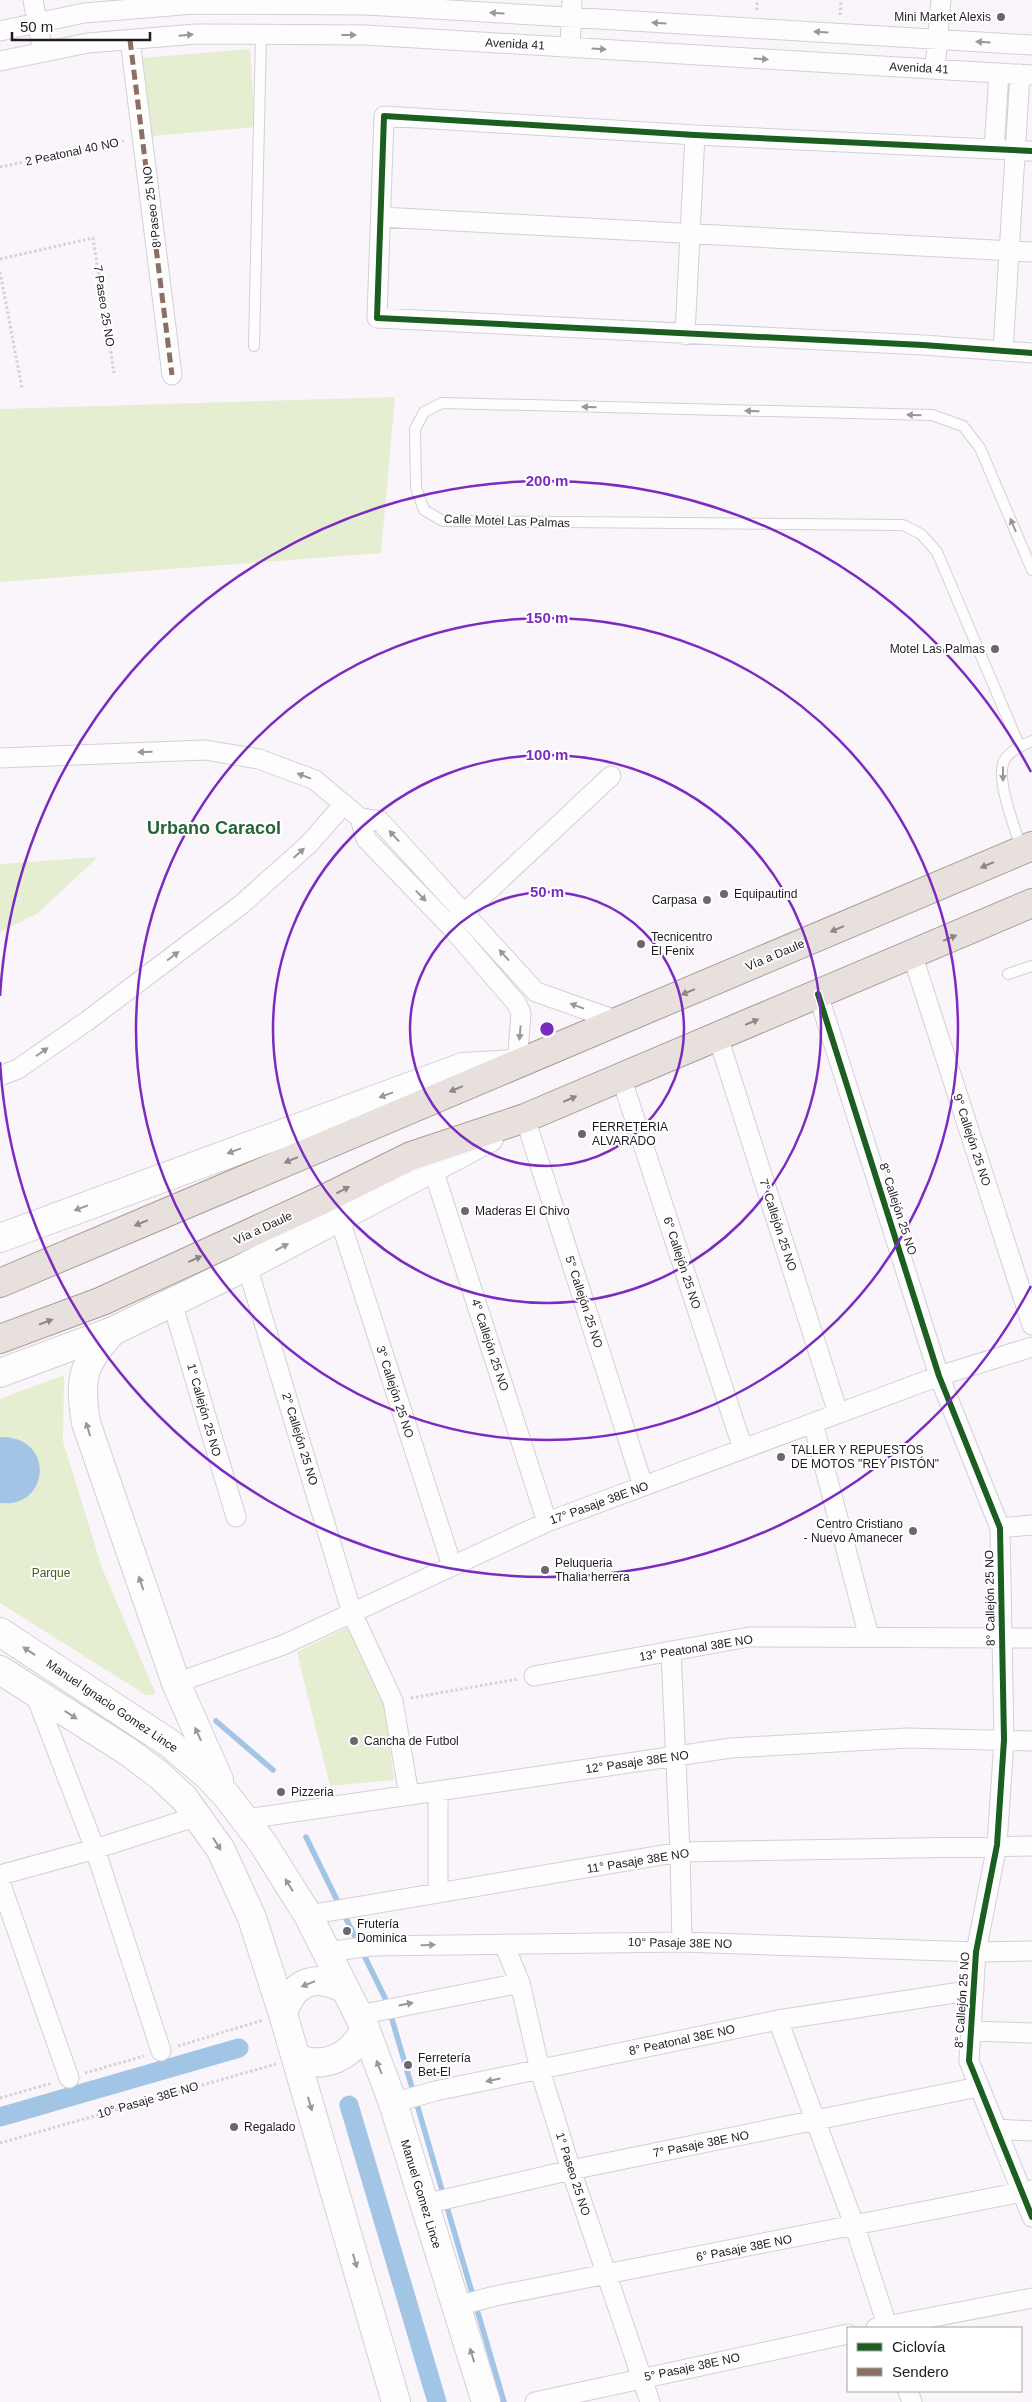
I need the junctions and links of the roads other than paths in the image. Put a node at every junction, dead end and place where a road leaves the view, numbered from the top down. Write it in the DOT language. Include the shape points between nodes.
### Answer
graph roads {
  1 [pos="32,0"];
  2 [pos="941,0"];
  3 [pos="319,2"];
  4 [pos="572,9"];
  5 [pos="37,23"];
  6 [pos="697,24"];
  7 [pos="0,31"];
  8 [pos="261,35"];
  9 [pos="937,39"];
  10 [pos="130,40"];
  11 [pos="1032,45"];
  12 [pos="570,48"];
  13 [pos="43,52"];
  14 [pos="695,55"];
  15 [pos="0,62"];
  16 [pos="935,69"];
  17 [pos="999,73"];
  18 [pos="1026,74"];
  19 [pos="695,135"];
  20 [pos="994,149"];
  21 [pos="1023,151"];
  22 [pos="381,216"];
  23 [pos="690,234"];
  24 [pos="1009,251"];
  25 [pos="1032,252"];
  26 [pos="685,334"];
  27 [pos="254,346"];
  28 [pos="1003,351"];
  29 [pos="1032,353"];
  30 [pos="172,375"];
  31 [pos="1032,570"];
  32 [pos="1032,741"];
  33 [pos="1019,746"];
  34 [pos="0,758"];
  35 [pos="611,776"];
  36 [pos="344,804"];
  37 [pos="360,818"];
  38 [pos="1027,849"];
  39 [pos="1031,906"];
  40 [pos="465,912"];
  41 [pos="450,926"];
  42 [pos="912,954"];
  43 [pos="1032,966"];
  44 [pos="1008,974"];
  45 [pos="818,994"];
  46 [pos="618,1021"];
  47 [pos="718,1037"];
  48 [pos="517,1064"];
  49 [pos="0,1076"];
  50 [pos="621,1077"];
  51 [pos="525,1118"];
  52 [pos="433,1168"];
  53 [pos="339,1217"];
  54 [pos="0,1238"];
  55 [pos="247,1266"];
  56 [pos="0,1283"];
  57 [pos="172,1302"];
  58 [pos="1032,1326"];
  59 [pos="113,1331"];
  60 [pos="0,1339"];
  61 [pos="1032,1347"];
  62 [pos="0,1373"];
  63 [pos="938,1376"];
  64 [pos="838,1414"];
  65 [pos="813,1423"];
  66 [pos="743,1449"];
  67 [pos="643,1486"];
  68 [pos="236,1517"];
  69 [pos="547,1522"];
  70 [pos="1032,1525"];
  71 [pos="1000,1528"];
  72 [pos="452,1566"];
  73 [pos="352,1613"];
  74 [pos="0,1632"];
  75 [pos="869,1637"];
  76 [pos="1002,1637"];
  77 [pos="1032,1638"];
  78 [pos="672,1651"];
  79 [pos="0,1670"];
  80 [pos="534,1676"];
  81 [pos="176,1683"];
  82 [pos="34,1691"];
  83 [pos="1004,1740"];
  84 [pos="1032,1741"];
  85 [pos="676,1756"];
  86 [pos="438,1790"];
  87 [pos="409,1794"];
  88 [pos="226,1795"];
  89 [pos="198,1816"];
  90 [pos="246,1819"];
  91 [pos="997,1845"];
  92 [pos="1032,1846"];
  93 [pos="95,1849"];
  94 [pos="680,1852"];
  95 [pos="0,1875"];
  96 [pos="0,1882"];
  97 [pos="438,1894"];
  98 [pos="308,1915"];
  99 [pos="682,1942"];
  100 [pos="504,1944"];
  101 [pos="1032,1951"];
  102 [pos="327,1952"];
  103 [pos="976,1952"];
  104 [pos="520,1983"];
  105 [pos="346,1990"];
  106 [pos="974,1990"];
  107 [pos="283,2014"];
  108 [pos="778,2020"];
  109 [pos="362,2022"];
  110 [pos="971,2031"];
  111 [pos="1032,2033"];
  112 [pos="161,2051"];
  113 [pos="297,2058"];
  114 [pos="540,2070"];
  115 [pos="69,2078"];
  116 [pos="978,2087"];
  117 [pos="393,2104"];
  118 [pos="816,2121"];
  119 [pos="996,2129"];
  120 [pos="1032,2131"];
  121 [pos="571,2170"];
  122 [pos="1027,2191"];
  123 [pos="425,2204"];
  124 [pos="1032,2217"];
  125 [pos="855,2227"];
  126 [pos="608,2275"];
  127 [pos="1032,2298"];
  128 [pos="456,2306"];
  129 [pos="883,2327"];
  130 [pos="847,2334"];
  131 [pos="642,2378"];
  132 [pos="396,2402"];
  133 [pos="486,2402"];
  134 [pos="535,2402"];
  135 [pos="650,2402"];
  1 -- 5 [label="street"];
  2 -- 9 [label="street"];
  4 -- 3 [label="street, one-way"];
  3 -- 5 [label="street" via="194,4 84,13"];
  6 -- 4 [label="street, one-way"];
  4 -- 12 [label="street"];
  5 -- 7 [label="street"];
  5 -- 13 [label="street"];
  9 -- 6 [label="street, one-way"];
  6 -- 14 [label="street"];
  10 -- 8 [label="street, Avenida 41, one-way" via="196,34"];
  8 -- 12 [label="street, Avenida 41, one-way" via="366,35"];
  8 -- 27 [label="lane"];
  11 -- 9 [label="street, one-way"];
  9 -- 16 [label="street"];
  10 -- 13 [label="street, Avenida 41" via="88,43"];
  10 -- 30 [label="street, 8 Paseo 25 NO"];
  12 -- 14 [label="street, Avenida 41, one-way"];
  13 -- 15 [label="street, Avenida 41"];
  14 -- 16 [label="street, Avenida 41, one-way"];
  16 -- 17 [label="street, Avenida 41"];
  17 -- 18 [label="street, Avenida 41"];
  17 -- 20 [label="street"];
  18 -- 21 [label="street"];
  19 -- 20 [label="street"];
  19 -- 22 [label="street" via="384,116"];
  19 -- 23 [label="street"];
  20 -- 21 [label="street"];
  21 -- 24 [label="street"];
  22 -- 23 [label="street"];
  22 -- 26 [label="street" via="377,318"];
  23 -- 24 [label="street"];
  23 -- 26 [label="street"];
  24 -- 25 [label="street"];
  24 -- 28 [label="street"];
  26 -- 28 [label="street"];
  28 -- 29 [label="street"];
  31 -- 33 [label="lane, Calle Motel Las Palmas, one-way" via="980,448 963,426 932,415 442,403 424,412 415,429 416,488 424,510 442,522 903,526 921,534 937,552"];
  32 -- 33 [label="lane"];
  33 -- 38 [label="lane, one-way" via="1004,760 1001,774"];
  36 -- 34 [label="street, one-way" via="315,780 259,759 205,750"];
  35 -- 40 [label="street"];
  36 -- 37 [label="street"];
  49 -- 36 [label="street, one-way" via="18,1069 87,1021 242,904 309,844"];
  40 -- 37 [label="street, one-way" via="380,821"];
  37 -- 41 [label="street, one-way" via="366,839"];
  38 -- 46 [label="main road, Vía a Daule, one-way"];
  42 -- 39 [label="main road, Vía a Daule, one-way"];
  40 -- 41 [label="street"];
  46 -- 40 [label="street, one-way" via="536,992"];
  41 -- 48 [label="street, one-way" via="517,1004 521,1013"];
  42 -- 45 [label="main road, Vía a Daule"];
  42 -- 58 [label="street, 9° Callejón 25 NO"];
  43 -- 44 [label="lane"];
  47 -- 45 [label="main road, Vía a Daule, one-way"];
  45 -- 63 [label="street, 8° Callejón 25 NO"];
  46 -- 48 [label="main road, Vía a Daule"];
  47 -- 50 [label="main road, Vía a Daule"];
  47 -- 64 [label="street, 7° Callejón 25 NO"];
  48 -- 54 [label="main road, Vía a Daule, one-way" via="463,1067"];
  48 -- 56 [label="main road, Vía a Daule, one-way"];
  51 -- 50 [label="main road, Vía a Daule, one-way"];
  50 -- 66 [label="street, 6° Callejón 25 NO"];
  51 -- 52 [label="main road, Vía a Daule"];
  60 -- 51 [label="main road, Vía a Daule, one-way" via="102,1301 411,1156"];
  51 -- 67 [label="street, 5° Callejón 25 NO"];
  52 -- 53 [label="main road, Vía a Daule"];
  52 -- 69 [label="street, 4° Callejón 25 NO"];
  55 -- 53 [label="main road, Vía a Daule, one-way"];
  53 -- 72 [label="street, 3° Callejón 25 NO"];
  55 -- 57 [label="main road, Vía a Daule"];
  55 -- 73 [label="street, 2° Callejón 25 NO"];
  57 -- 59 [label="main road, Vía a Daule"];
  57 -- 68 [label="street, 1° Callejón 25 NO"];
  59 -- 62 [label="main road"];
  81 -- 59 [label="main road, one-way" via="86,1423 82,1395 85,1372 94,1351"];
  61 -- 63 [label="street, 17° Pasaje 38E NO"];
  63 -- 64 [label="street, 17° Pasaje 38E NO"];
  63 -- 71 [label="street, 8° Callejón 25 NO"];
  64 -- 65 [label="street, 17° Pasaje 38E NO"];
  65 -- 66 [label="street, 17° Pasaje 38E NO"];
  65 -- 75 [label="street"];
  66 -- 67 [label="street, 17° Pasaje 38E NO"];
  67 -- 69 [label="street, 17° Pasaje 38E NO"];
  69 -- 72 [label="street, 17° Pasaje 38E NO"];
  70 -- 71 [label="street"];
  71 -- 76 [label="street, 8° Callejón 25 NO"];
  72 -- 73 [label="street, 17° Pasaje 38E NO"];
  73 -- 81 [label="street, 17° Pasaje 38E NO" via="283,1645"];
  73 -- 87 [label="street, 2° Callejón 25 NO" via="393,1701"];
  88 -- 74 [label="main road, Manuel Ignacio Gomez Lince, one-way" via="169,1743"];
  75 -- 76 [label="street, 13° Peatonal 38E NO"];
  75 -- 78 [label="street, 13° Peatonal 38E NO" via="749,1637"];
  76 -- 77 [label="street, 13° Peatonal 38E NO"];
  76 -- 83 [label="street, 8° Callejón 25 NO"];
  78 -- 80 [label="street, 13° Peatonal 38E NO"];
  78 -- 85 [label="street"];
  79 -- 82 [label="main road"];
  88 -- 81 [label="main road, one-way"];
  82 -- 89 [label="main road, one-way" via="146,1764 173,1786"];
  82 -- 93 [label="street"];
  83 -- 84 [label="street, 12° Pasaje 38E NO"];
  83 -- 85 [label="street, 12° Pasaje 38E NO" via="907,1738 731,1748"];
  83 -- 91 [label="street, 8° Callejón 25 NO"];
  85 -- 86 [label="street, 12° Pasaje 38E NO"];
  85 -- 94 [label="street"];
  86 -- 87 [label="street, 12° Pasaje 38E NO"];
  86 -- 97 [label="street"];
  87 -- 90 [label="street, 12° Pasaje 38E NO"];
  88 -- 90 [label="main road, Manuel Ignacio Gomez Lince"];
  89 -- 93 [label="street"];
  89 -- 107 [label="main road, one-way" via="240,1887"];
  98 -- 90 [label="main road, Manuel Ignacio Gomez Lince, one-way"];
  91 -- 92 [label="street, 11° Pasaje 38E NO"];
  91 -- 94 [label="street, 11° Pasaje 38E NO"];
  91 -- 103 [label="street, 8° Callejón 25 NO"];
  93 -- 95 [label="street"];
  93 -- 112 [label="street"];
  94 -- 97 [label="street, 11° Pasaje 38E NO"];
  94 -- 99 [label="street"];
  96 -- 115 [label="street"];
  97 -- 98 [label="street, 11° Pasaje 38E NO"];
  98 -- 102 [label="main road, Manuel Ignacio Gomez Lince"];
  99 -- 100 [label="street, 10° Pasaje 38E NO"];
  99 -- 103 [label="street, 10° Pasaje 38E NO"];
  102 -- 100 [label="street, 10° Pasaje 38E NO, one-way" via="371,1946"];
  100 -- 104 [label="street, 1° Paseo 25 NO"];
  101 -- 103 [label="street, 10° Pasaje 38E NO"];
  102 -- 105 [label="main road, Manuel Ignacio Gomez Lince"];
  103 -- 106 [label="street, 8° Callejón 25 NO"];
  109 -- 104 [label="street, one-way"];
  104 -- 114 [label="street, 1° Paseo 25 NO"];
  105 -- 107 [label="main road, one-way" via="328,1980 307,1982 291,1995"];
  105 -- 109 [label="main road, Manuel Gomez Lince"];
  106 -- 108 [label="street, 8° Peatonal 38E NO"];
  106 -- 110 [label="street, 8° Callejón 25 NO"];
  107 -- 113 [label="main road"];
  108 -- 114 [label="street, 8° Peatonal 38E NO"];
  108 -- 118 [label="street"];
  109 -- 113 [label="main road" via="354,2047 337,2059 320,2064"];
  117 -- 109 [label="main road, Manuel Gomez Lince, one-way"];
  110 -- 111 [label="street"];
  110 -- 116 [label="street, 8° Callejón 25 NO" via="969,2061"];
  113 -- 132 [label="main road, one-way"];
  114 -- 117 [label="street, 8° Peatonal 38E NO, one-way"];
  114 -- 121 [label="street, 1° Paseo 25 NO"];
  116 -- 118 [label="street, 7° Pasaje 38E NO"];
  116 -- 119 [label="street, 8° Callejón 25 NO"];
  117 -- 123 [label="main road, Manuel Gomez Lince"];
  118 -- 121 [label="street, 7° Pasaje 38E NO"];
  118 -- 125 [label="street"];
  119 -- 120 [label="street"];
  119 -- 122 [label="street, 8° Callejón 25 NO"];
  121 -- 123 [label="street, 7° Pasaje 38E NO"];
  121 -- 126 [label="street, 1° Paseo 25 NO"];
  122 -- 124 [label="street, 8° Callejón 25 NO"];
  122 -- 125 [label="street, 6° Pasaje 38E NO"];
  123 -- 128 [label="main road, Manuel Gomez Lince"];
  125 -- 126 [label="street, 6° Pasaje 38E NO"];
  125 -- 129 [label="street"];
  126 -- 128 [label="street, 6° Pasaje 38E NO"];
  126 -- 131 [label="street, 1° Paseo 25 NO"];
  127 -- 129 [label="street"];
  133 -- 128 [label="main road, Manuel Gomez Lince, one-way"];
  130 -- 131 [label="street, 5° Pasaje 38E NO"];
  131 -- 134 [label="street, 5° Pasaje 38E NO"];
  131 -- 135 [label="street, 1° Paseo 25 NO"];
}
